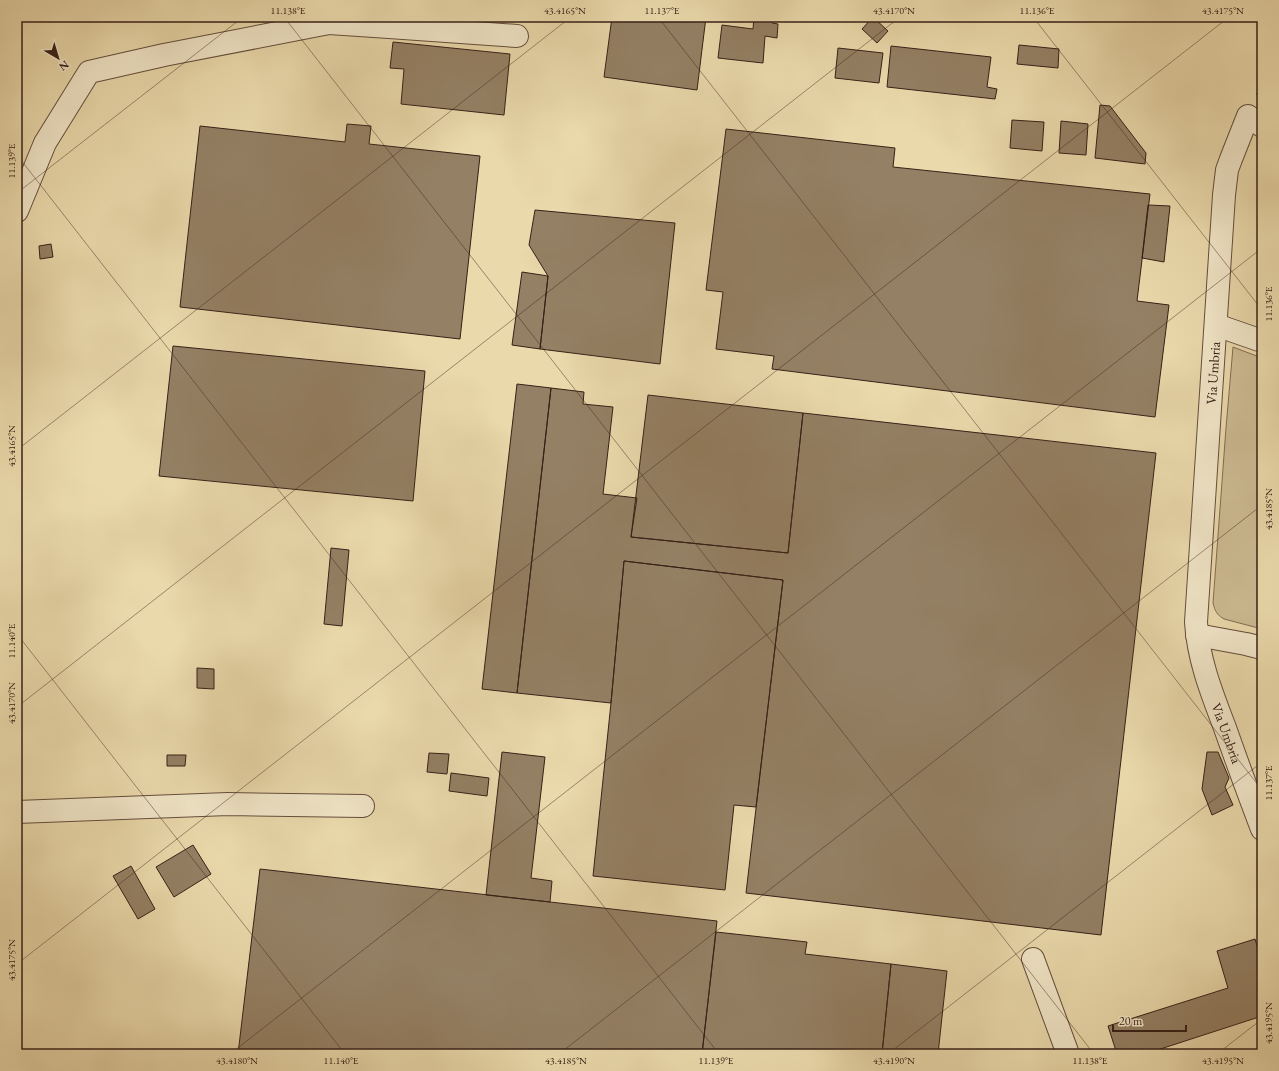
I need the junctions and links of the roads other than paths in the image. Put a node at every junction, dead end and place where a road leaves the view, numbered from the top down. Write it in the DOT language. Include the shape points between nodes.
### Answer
graph roads {
  1 [pos="517,36"];
  2 [pos="1255,121"];
  3 [pos="17,211"];
  4 [pos="1216,325"];
  5 [pos="1262,341"];
  6 [pos="1197,635"];
  7 [pos="1262,648"];
  8 [pos="363,806"];
  9 [pos="17,812"];
  10 [pos="1262,829"];
  11 [pos="1032,959"];
  12 [pos="1068,1054"];
  1 -- 3 [label="street" via="329,23 164,54 89,72 45,143"];
  2 -- 4 [label="street, Via Umbria" via="1235,147 1226,176"];
  4 -- 5 [label="street"];
  4 -- 6 [label="street, Via Umbria" via="1196,608"];
  6 -- 7 [label="street"];
  6 -- 10 [label="street, Via Umbria" via="1207,679"];
  8 -- 9 [label="street" via="228,804"];
  11 -- 12 [label="street"];
}
